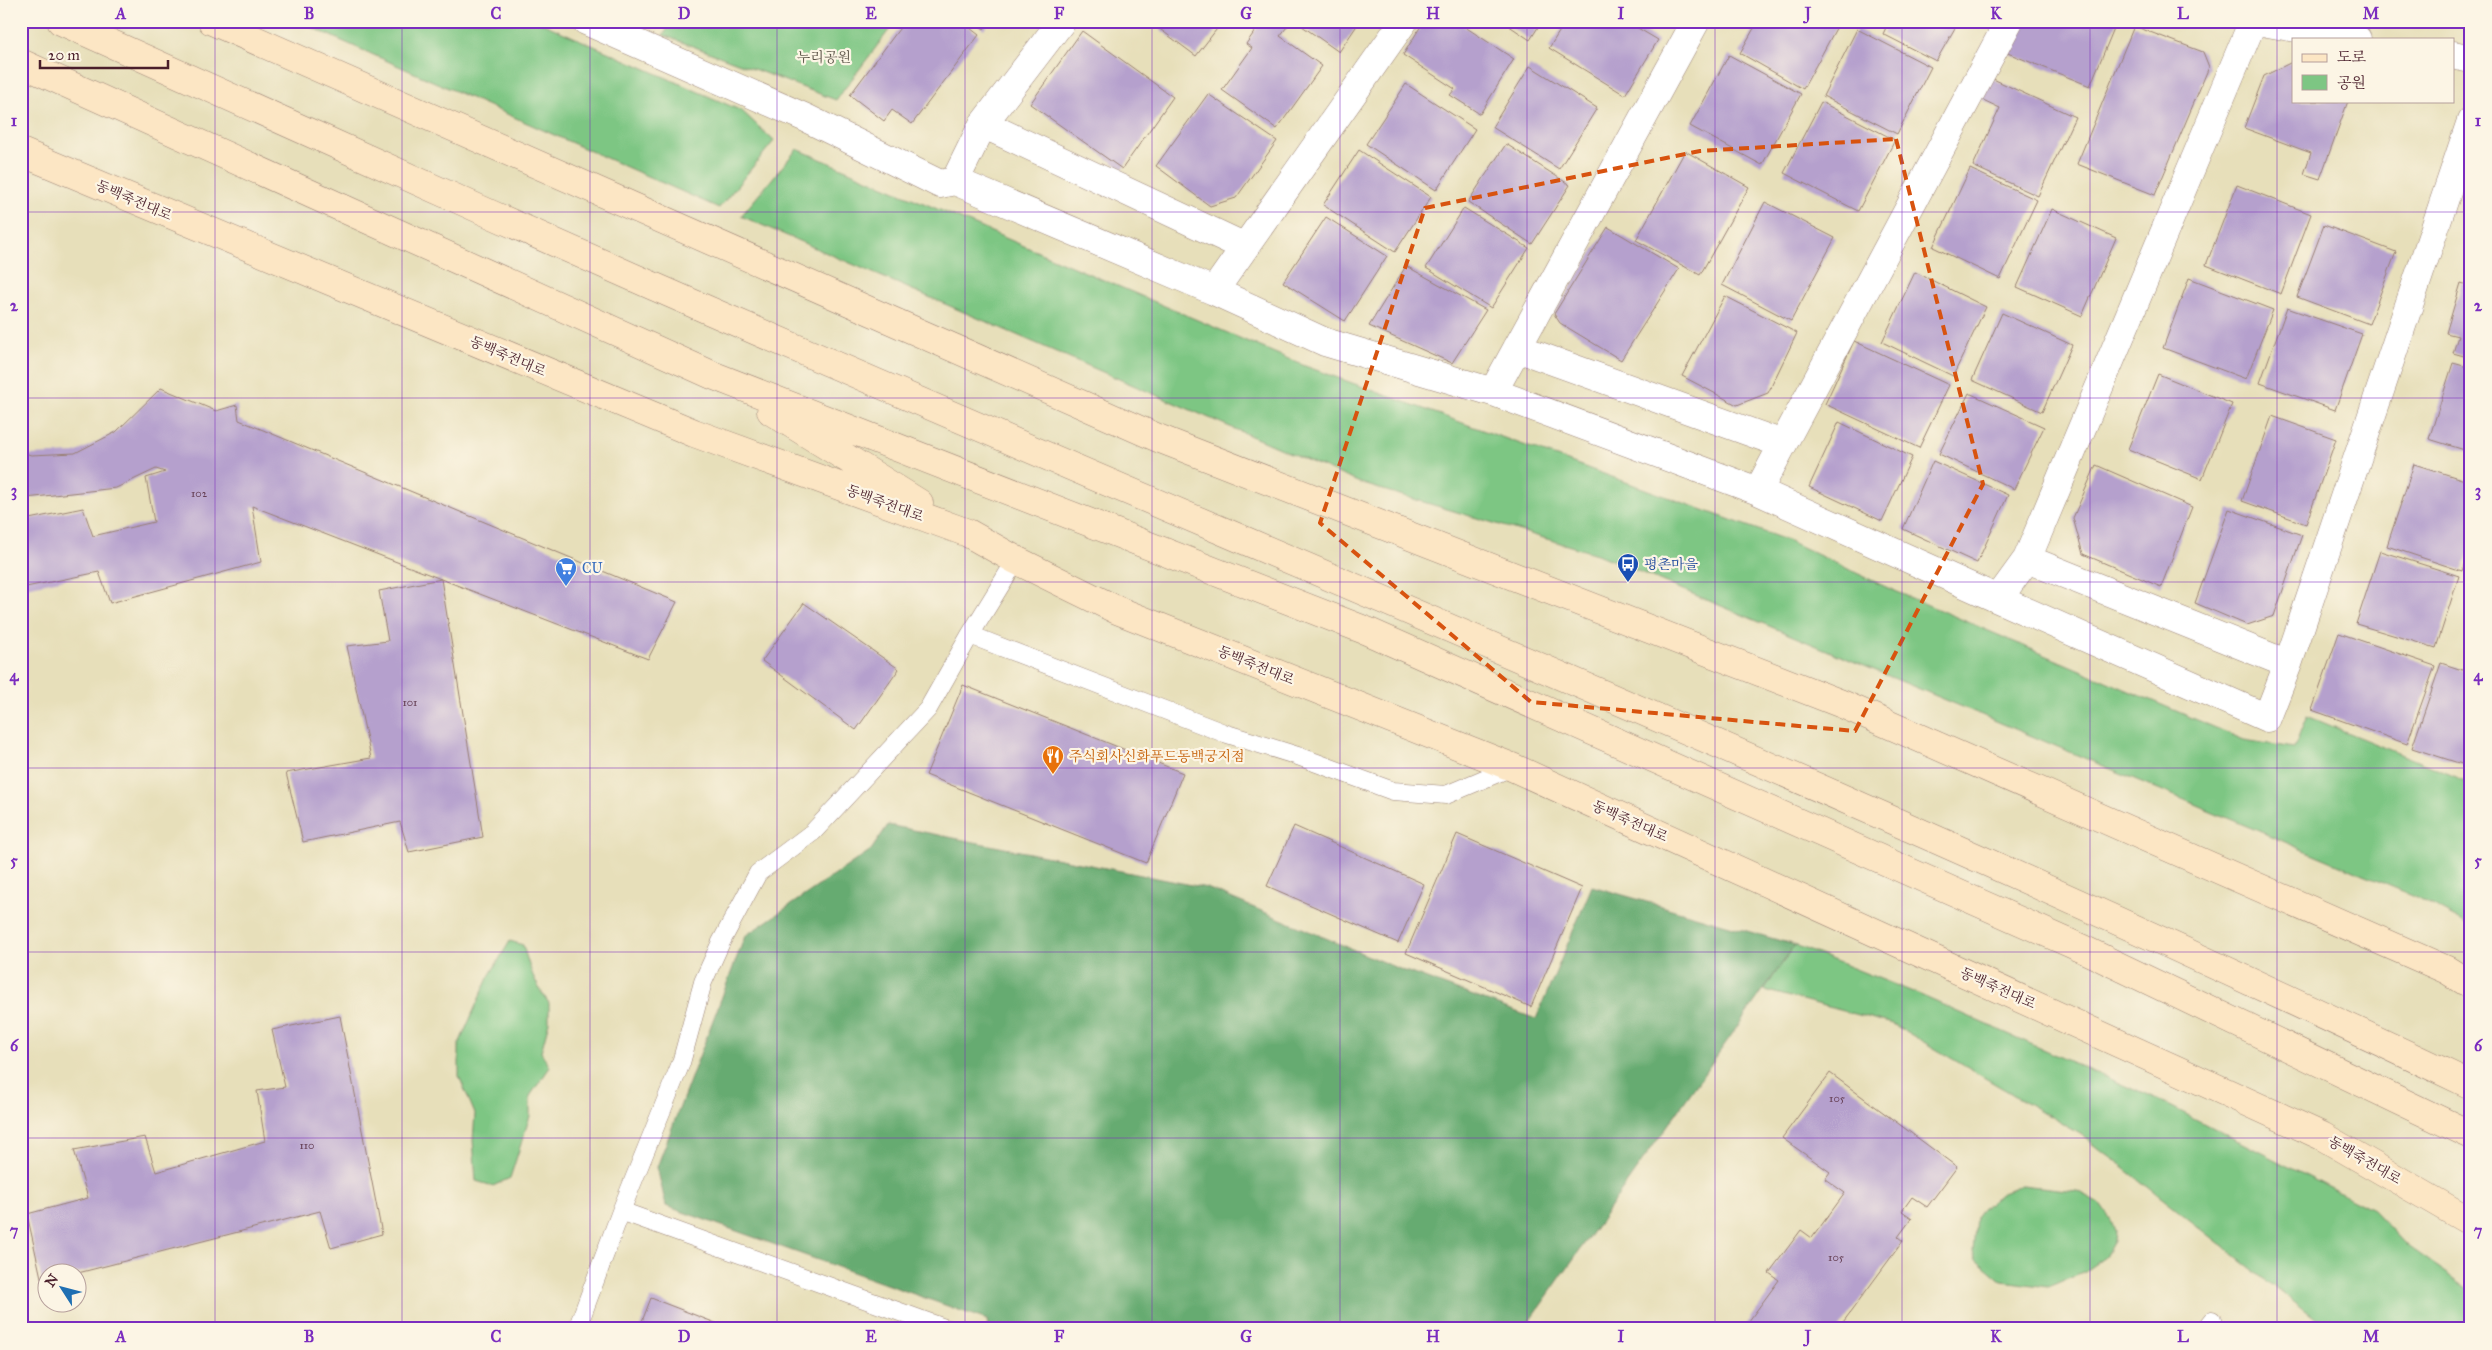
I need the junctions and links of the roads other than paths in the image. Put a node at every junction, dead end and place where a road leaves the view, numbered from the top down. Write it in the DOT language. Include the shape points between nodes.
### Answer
graph roads {
  1 [pos="61,21"];
  2 [pos="212,21"];
  3 [pos="586,21"];
  4 [pos="1062,21"];
  5 [pos="1404,21"];
  6 [pos="1696,21"];
  7 [pos="2009,21"];
  8 [pos="2253,21"];
  9 [pos="2257,21"];
  10 [pos="2351,38"];
  11 [pos="2454,56"];
  12 [pos="2471,58"];
  13 [pos="21,63"];
  14 [pos="2471,121"];
  15 [pos="983,124"];
  16 [pos="21,152"];
  17 [pos="955,181"];
  18 [pos="1245,247"];
  19 [pos="1214,290"];
  20 [pos="1517,348"];
  21 [pos="712,375"];
  22 [pos="1493,392"];
  23 [pos="1783,444"];
  24 [pos="1758,491"];
  25 [pos="968,534"];
  26 [pos="2027,558"];
  27 [pos="1016,560"];
  28 [pos="1998,599"];
  29 [pos="970,634"];
  30 [pos="2288,664"];
  31 [pos="1512,767"];
  32 [pos="2471,986"];
  33 [pos="2471,1085"];
  34 [pos="2471,1135"];
  35 [pos="621,1210"];
  36 [pos="2471,1222"];
  37 [pos="577,1329"];
  38 [pos="948,1329"];
  1 -- 33 [label="main road" via="663,290 1382,598 2134,928"];
  2 -- 32 [label="main road" via="1158,438 1842,704 2447,970"];
  3 -- 17 [label="street" via="806,118 940,184"];
  4 -- 15 [label="street"];
  5 -- 18 [label="street"];
  6 -- 20 [label="street"];
  7 -- 23 [label="street"];
  8 -- 26 [label="street"];
  9 -- 10 [label="street"];
  11 -- 12 [label="street"];
  13 -- 21 [label="main road"];
  14 -- 30 [label="street"];
  15 -- 17 [label="street"];
  15 -- 18 [label="street"];
  16 -- 25 [label="main road, 동백죽전대로" via="694,433"];
  17 -- 19 [label="street"];
  18 -- 19 [label="street"];
  19 -- 22 [label="street" via="1325,342"];
  20 -- 22 [label="street"];
  20 -- 23 [label="street"];
  21 -- 25 [label="main road"];
  21 -- 34 [label="main road" via="1367,630 2074,945"];
  22 -- 24 [label="street"];
  23 -- 24 [label="street"];
  24 -- 28 [label="street"];
  25 -- 27 [label="main road, 동백죽전대로"];
  26 -- 28 [label="street"];
  26 -- 30 [label="street"];
  27 -- 29 [label="lane"];
  27 -- 31 [label="main road, 동백죽전대로" via="1117,610"];
  28 -- 30 [label="street" via="2268,718"];
  29 -- 31 [label="lane" via="1224,733 1393,791 1446,795"];
  29 -- 35 [label="lane" via="928,709 813,832 758,873 703,982 681,1063"];
  31 -- 36 [label="main road, 동백죽전대로" via="2322,1136"];
  35 -- 37 [label="lane"];
  35 -- 38 [label="lane"];
}
